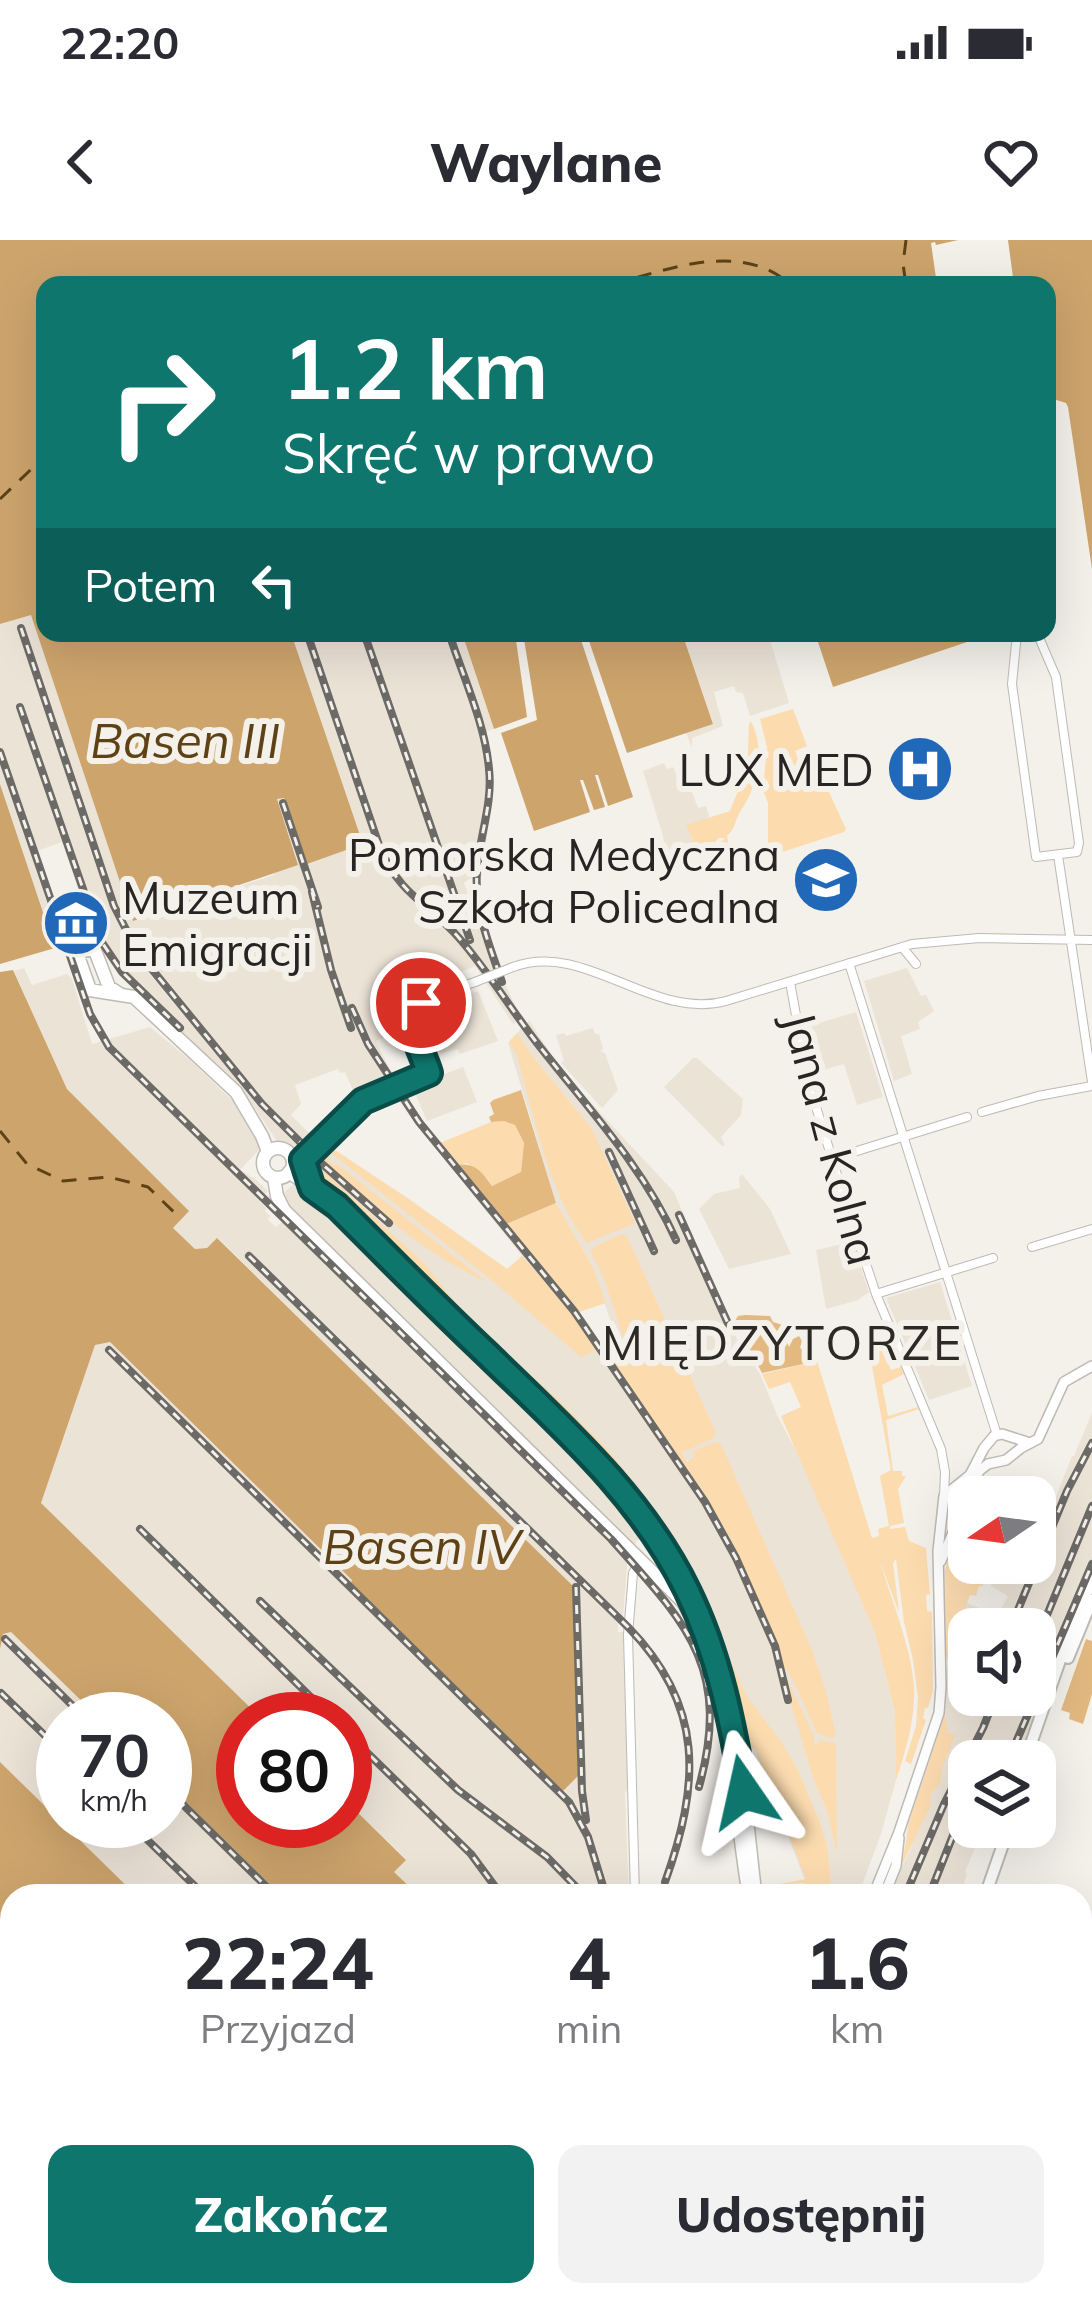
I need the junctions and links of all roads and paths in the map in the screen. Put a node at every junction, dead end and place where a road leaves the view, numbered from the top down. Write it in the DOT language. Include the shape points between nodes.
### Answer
graph roads {
  1 [pos="1016,642"];
  2 [pos="1041,642"];
  3 [pos="1058,855"];
  4 [pos="1071,939"];
  5 [pos="1092,940"];
  6 [pos="921,943"];
  7 [pos="901,946"];
  8 [pos="849,963"];
  9 [pos="790,982"];
  10 [pos="120,994"];
  11 [pos="1092,1084"];
  12 [pos="982,1112"];
  13 [pos="967,1117"];
  14 [pos="904,1136"];
  15 [pos="270,1151"];
  16 [pos="832,1159"];
  17 [pos="295,1164"];
  18 [pos="274,1178"];
  19 [pos="1092,1229"];
  20 [pos="1032,1247"];
  21 [pos="993,1258"];
  22 [pos="946,1273"];
  23 [pos="875,1294"];
  24 [pos="1092,1366"];
  25 [pos="1009,1436"];
  26 [pos="992,1439"];
  27 [pos="1030,1443"];
  28 [pos="1013,1455"];
  29 [pos="997,1462"];
  30 [pos="978,1476"];
  31 [pos="944,1496"];
  32 [pos="948,1497"];
  33 [pos="940,1526"];
  34 [pos="948,1528"];
  35 [pos="661,1543"];
  36 [pos="948,1543"];
  37 [pos="641,1559"];
  38 [pos="940,1566"];
  39 [pos="1092,1582"];
  40 [pos="1092,1601"];
  41 [pos="1080,1610"];
  42 [pos="1035,1740"];
  43 [pos="1036,1740"];
  44 [pos="899,1832"];
  45 [pos="999,1848"];
  46 [pos="635,1884"];
  47 [pos="750,1884"];
  48 [pos="751,1884"];
  49 [pos="878,1884"];
  50 [pos="889,1884"];
  51 [pos="986,1884"];
  1 -- 3 [label="street" via="1012,677 1036,857"];
  2 -- 3 [label="street" via="1056,677 1078,846"];
  3 -- 4 [label="street"];
  4 -- 5 [label="street"];
  4 -- 6 [label="street"];
  4 -- 11 [label="street"];
  6 -- 7 [label="street"];
  6 -- 7 [label="street" via="916,964"];
  7 -- 8 [label="street"];
  8 -- 9 [label="street"];
  8 -- 14 [label="street"];
  9 -- 16 [label="street, Jana z Kolna"];
  9 -- 17 [label="street, bridge" via="714,1004 681,1004 550,960 513,967 423,1002 412,1024 429,1073 363,1101"];
  10 -- 15 [label="highway" via="134,997 232,1088"];
  11 -- 12 [label="street"];
  13 -- 14 [label="street"];
  14 -- 16 [label="street"];
  14 -- 22 [label="street"];
  15 -- 17 [label="highway" via="283,1149"];
  15 -- 18 [label="highway" via="264,1168"];
  16 -- 23 [label="street, Jana z Kolna"];
  17 -- 18 [label="highway"];
  17 -- 35 [label="highway" via="603,1468"];
  18 -- 37 [label="highway" via="284,1210"];
  19 -- 20 [label="street"];
  21 -- 22 [label="street"];
  22 -- 23 [label="street"];
  22 -- 26 [label="street"];
  23 -- 31 [label="street, Jana z Kolna" via="941,1449"];
  24 -- 27 [label="main road" via="1066,1380 1042,1435"];
  25 -- 26 [label="main road"];
  25 -- 27 [label="main road"];
  25 -- 28 [label="street"];
  26 -- 29 [label="street" via="988,1454"];
  26 -- 31 [label="main road"];
  27 -- 28 [label="main road"];
  28 -- 29 [label="main road"];
  29 -- 30 [label="main road"];
  31 -- 32 [label="street"];
  31 -- 33 [label="main road"];
  33 -- 34 [label="main road"];
  33 -- 38 [label="main road"];
  35 -- 37 [label="highway" via="645,1541"];
  35 -- 48 [label="highway" via="724,1689"];
  36 -- 38 [label="main road"];
  37 -- 46 [label="street" via="628,1635"];
  37 -- 47 [label="highway" via="687,1609 713,1675"];
  38 -- 44 [label="main road" via="939,1713"];
  39 -- 40 [label="street"];
  39 -- 41 [label="main road"];
  40 -- 41 [label="street"];
  40 -- 43 [label="main road"];
  41 -- 42 [label="main road"];
  44 -- 49 [label="main road"];
  44 -- 50 [label="main road"];
  45 -- 51 [label="main road"];
}
